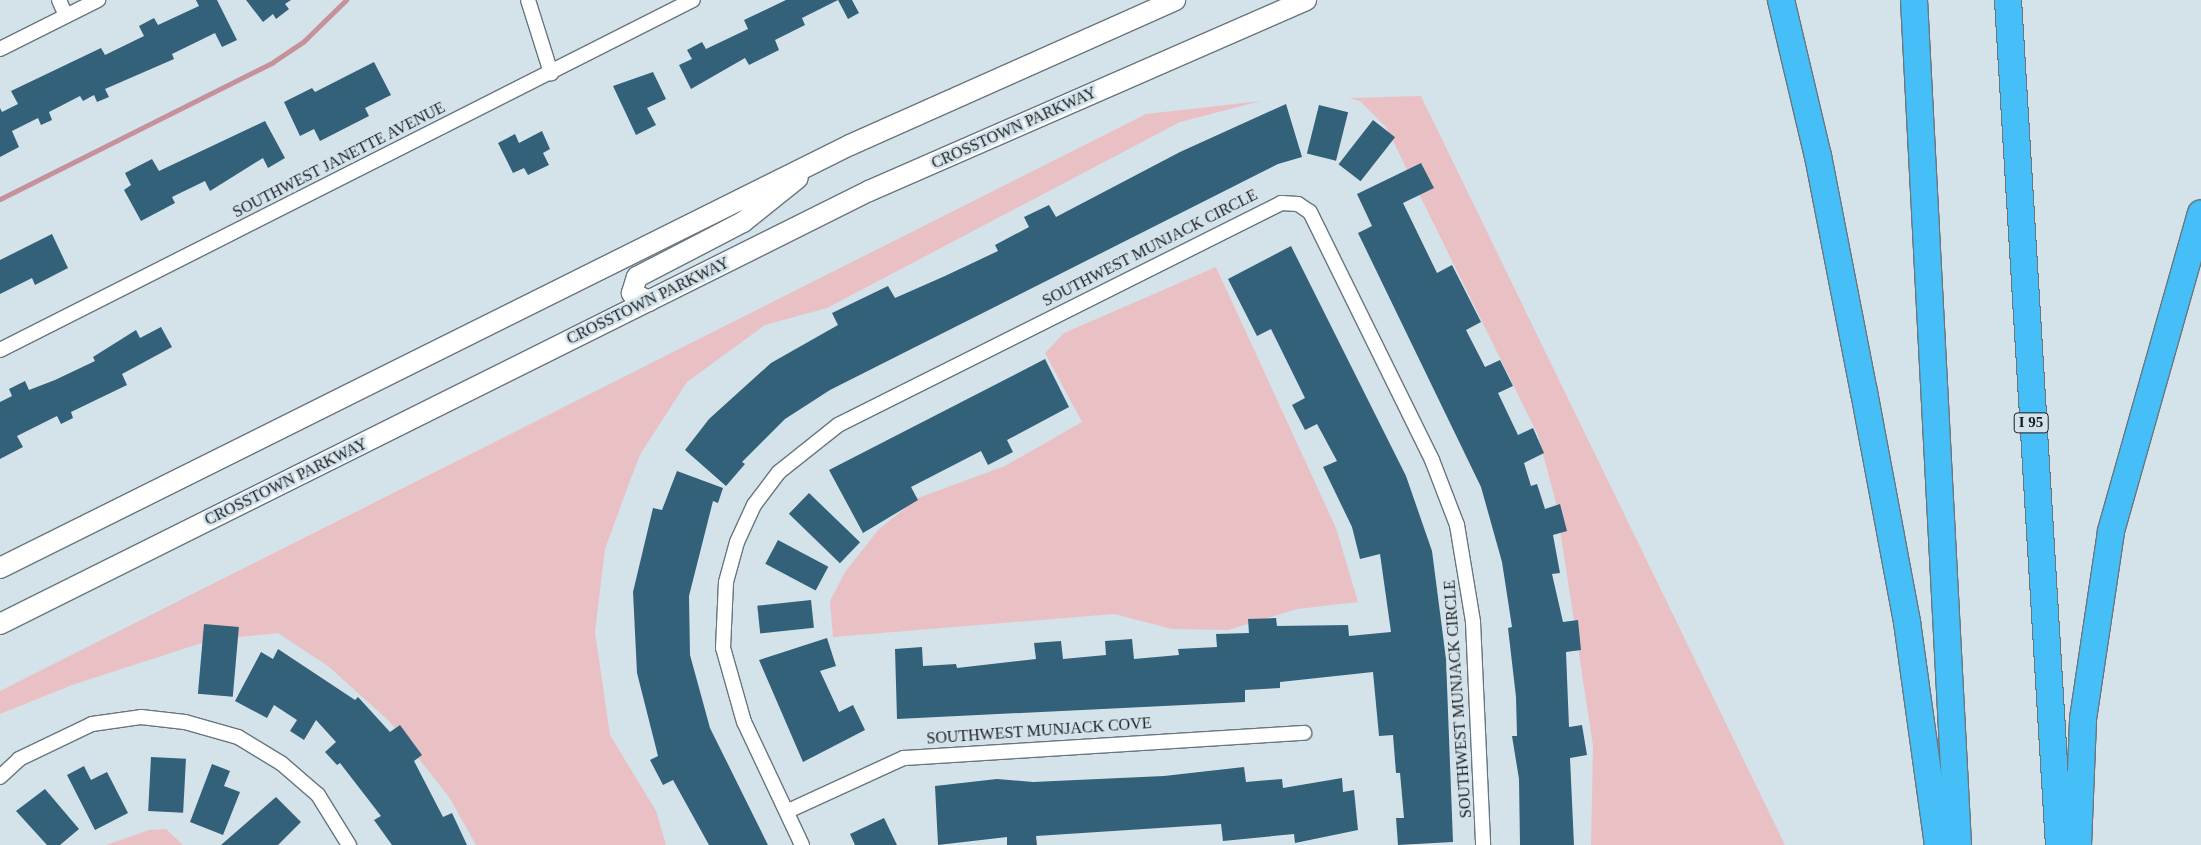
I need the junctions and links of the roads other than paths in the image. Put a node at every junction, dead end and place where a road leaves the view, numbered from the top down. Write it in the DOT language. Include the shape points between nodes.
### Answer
graph roads {
  1 [pos="58,0"];
  2 [pos="98,0"];
  3 [pos="528,0"];
  4 [pos="692,0"];
  5 [pos="1175,0"];
  6 [pos="1306,0"];
  7 [pos="1781,0"];
  8 [pos="1914,0"];
  9 [pos="2008,0"];
  10 [pos="66,16"];
  11 [pos="0,49"];
  12 [pos="551,73"];
  13 [pos="812,164"];
  14 [pos="2201,213"];
  15 [pos="649,301"];
  16 [pos="0,350"];
  17 [pos="0,568"];
  18 [pos="0,624"];
  19 [pos="1304,732"];
  20 [pos="0,777"];
  21 [pos="788,811"];
  22 [pos="349,845"];
  23 [pos="802,845"];
  24 [pos="1483,845"];
  25 [pos="1938,845"];
  26 [pos="1958,845"];
  27 [pos="2059,845"];
  28 [pos="2078,845"];
  1 -- 10 [label="street"];
  2 -- 10 [label="street"];
  3 -- 12 [label="street"];
  4 -- 12 [label="street, SOUTHWEST JANETTE AVENUE"];
  5 -- 13 [label="main road"];
  6 -- 15 [label="main road, CROSSTOWN PARKWAY" via="869,191"];
  7 -- 25 [label="highway" via="1818,156 1868,411 1907,622"];
  8 -- 26 [label="highway"];
  9 -- 27 [label="highway, I 95"];
  10 -- 11 [label="street"];
  12 -- 16 [label="street, SOUTHWEST JANETTE AVENUE"];
  13 -- 15 [label="main road" via="774,201 744,222 637,277 632,293"];
  13 -- 17 [label="main road"];
  14 -- 28 [label="highway" via="2111,530 2084,719"];
  15 -- 18 [label="main road, CROSSTOWN PARKWAY"];
  19 -- 21 [label="street, SOUTHWEST MUNJACK COVE" via="904,758"];
  20 -- 22 [label="street" via="49,742 92,724 141,717 185,722 238,738 281,762 318,795"];
  21 -- 23 [label="street, SOUTHWEST MUNJACK CIRCLE"];
  21 -- 24 [label="street, SOUTHWEST MUNJACK CIRCLE" via="730,684 722,617 737,542 754,505 779,472 838,426 1281,203 1298,204 1310,212 1432,460 1457,525 1473,622"];
}
